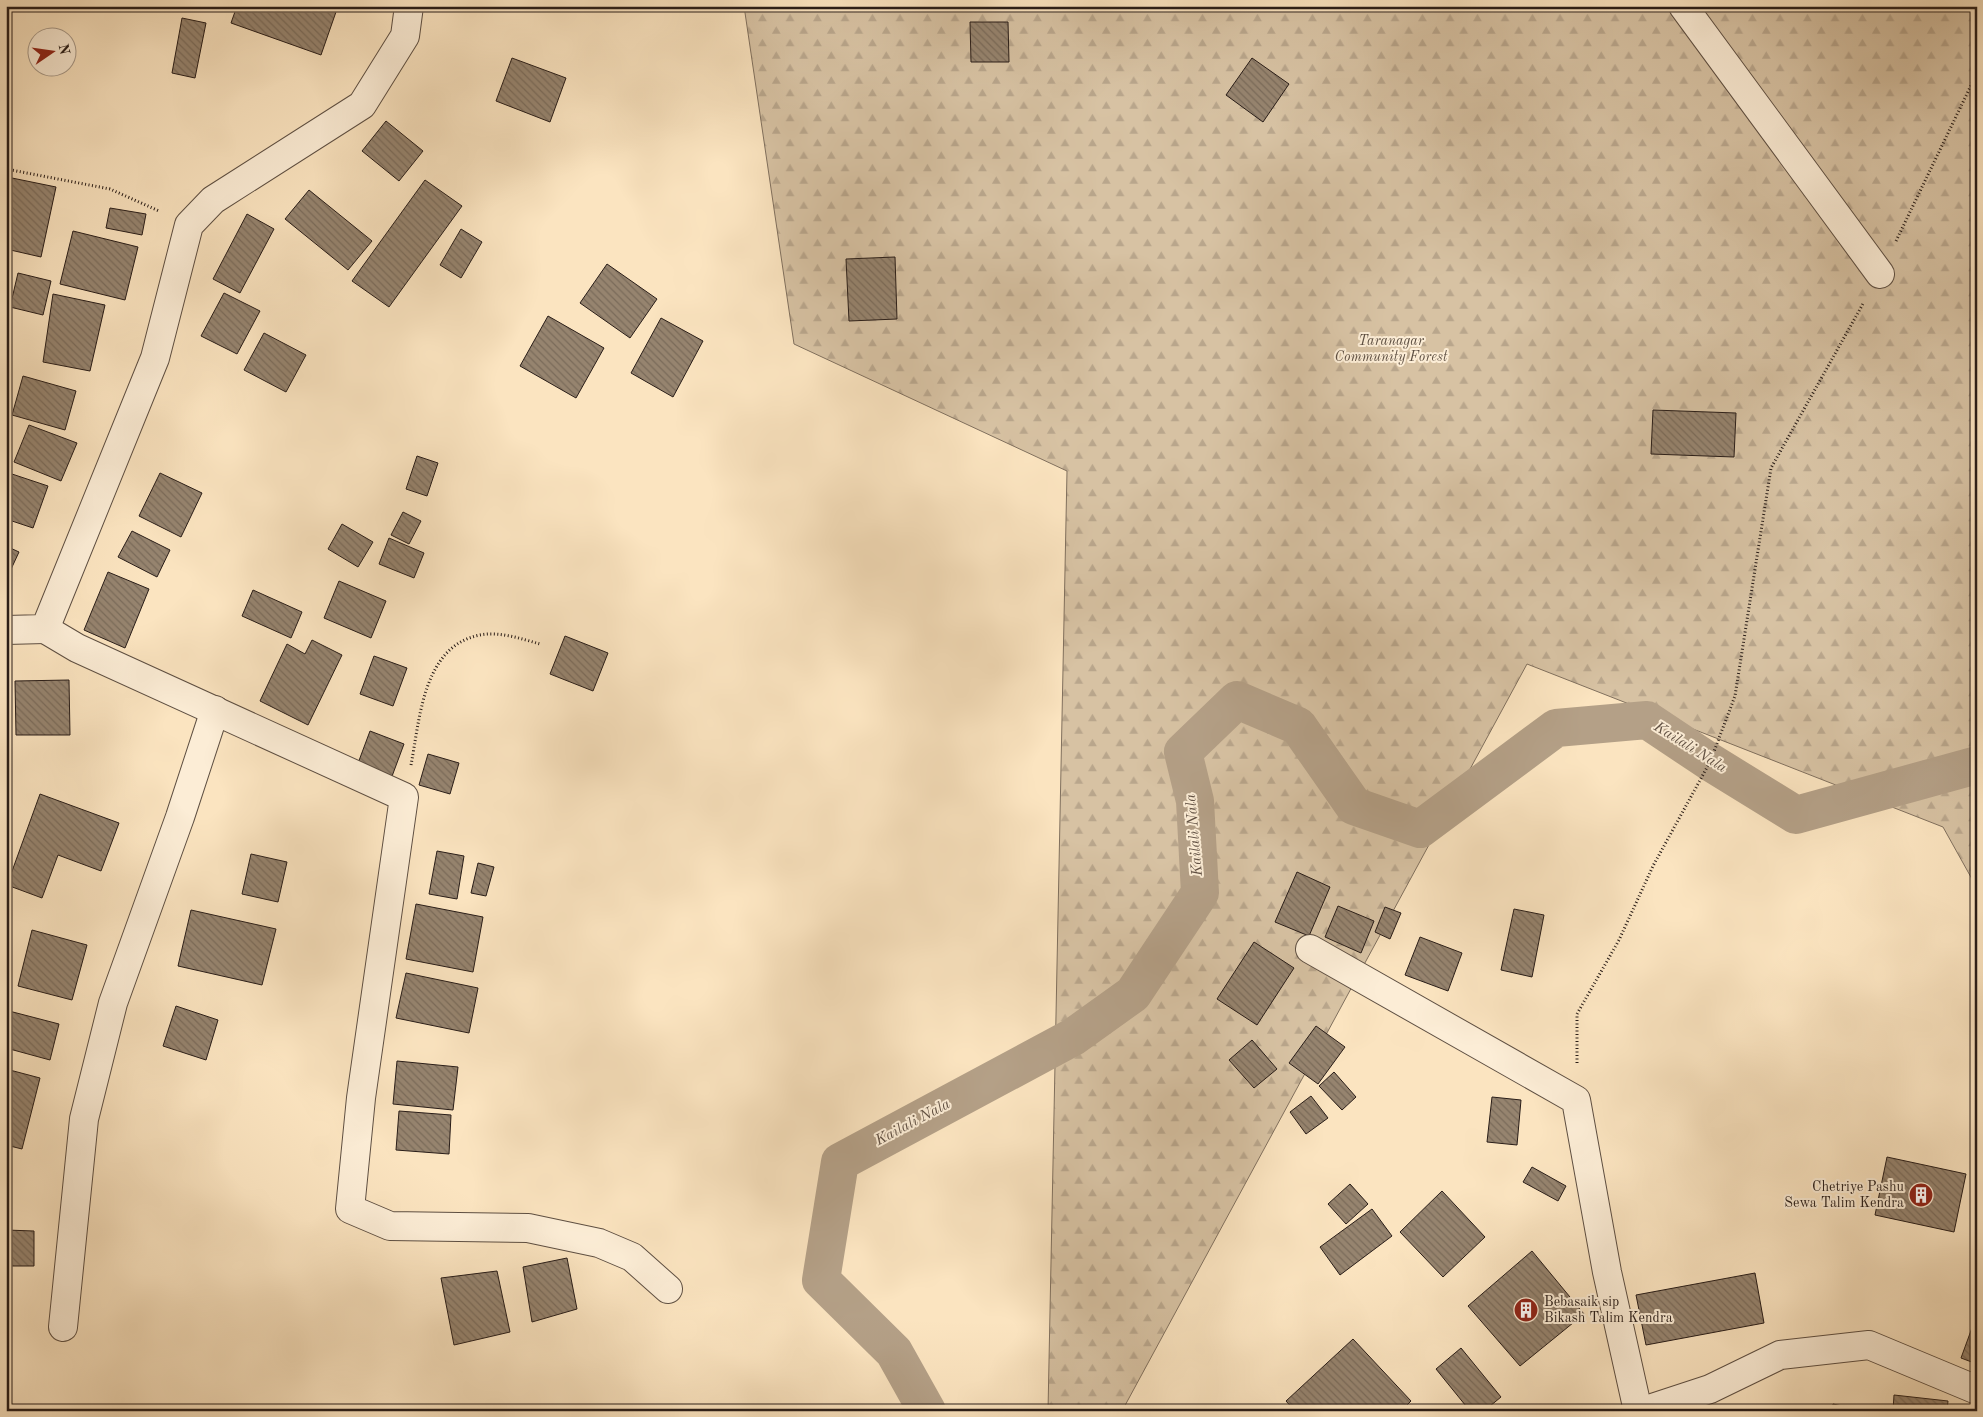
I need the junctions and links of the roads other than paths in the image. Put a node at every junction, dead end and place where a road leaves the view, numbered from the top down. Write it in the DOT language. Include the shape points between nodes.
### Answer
graph roads {
  1 [pos="409,6"];
  2 [pos="1682,6"];
  3 [pos="1880,274"];
  4 [pos="44,629"];
  5 [pos="6,630"];
  6 [pos="215,710"];
  7 [pos="1310,950"];
  8 [pos="668,1289"];
  9 [pos="63,1327"];
  10 [pos="1977,1390"];
  11 [pos="1638,1411"];
  12 [pos="1643,1411"];
  1 -- 4 [label="street" via="405,36 362,105 213,200 189,225 155,358"];
  2 -- 3 [label="street"];
  4 -- 5 [label="street"];
  4 -- 6 [label="street" via="77,648"];
  6 -- 8 [label="street" via="404,798 361,1098 350,1209 390,1226 528,1228 599,1243 632,1257"];
  6 -- 9 [label="street" via="113,1003 84,1118"];
  7 -- 11 [label="street" via="1576,1100 1607,1272"];
  10 -- 12 [label="street" via="1869,1345 1780,1354 1710,1389"];
}
